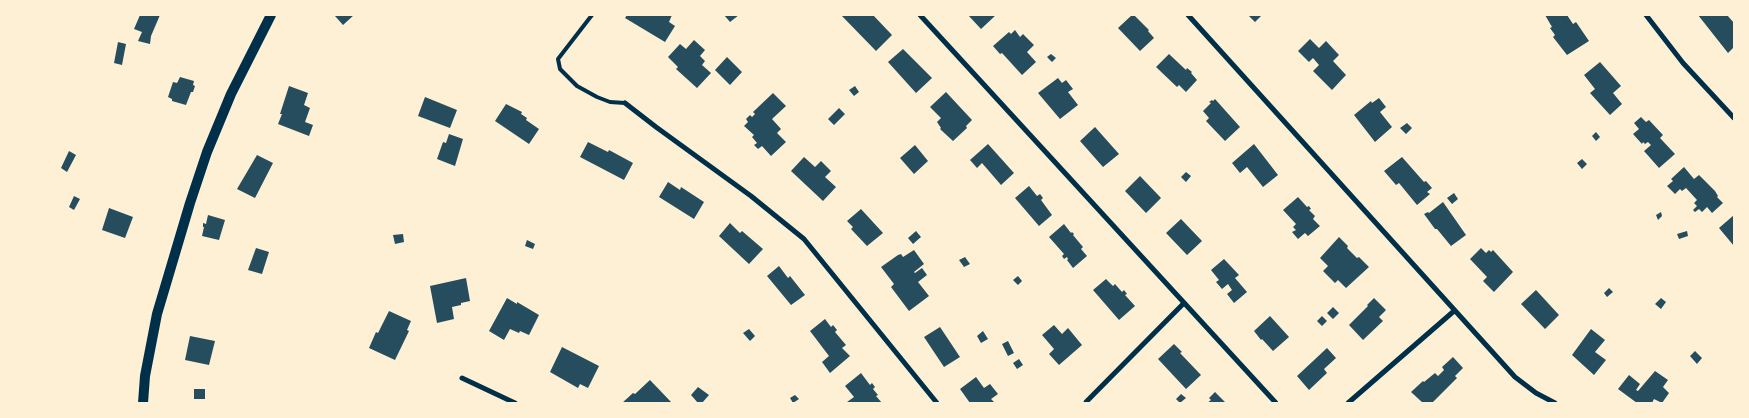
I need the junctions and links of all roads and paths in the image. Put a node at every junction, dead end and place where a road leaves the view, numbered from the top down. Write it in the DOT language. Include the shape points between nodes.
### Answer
graph roads {
  1 [pos="271,15"];
  2 [pos="592,15"];
  3 [pos="920,15"];
  4 [pos="1188,15"];
  5 [pos="1646,15"];
  6 [pos="625,103"];
  7 [pos="1734,118"];
  8 [pos="1184,303"];
  9 [pos="1454,311"];
  10 [pos="462,378"];
  11 [pos="1086,402"];
  12 [pos="143,403"];
  13 [pos="515,403"];
  14 [pos="937,403"];
  15 [pos="1276,403"];
  16 [pos="1348,403"];
  17 [pos="1555,403"];
  1 -- 12 [label="main road" via="206,152 157,314"];
  2 -- 6 [label="lane" via="558,59 560,69 577,86 597,97"];
  3 -- 8 [label="street"];
  4 -- 9 [label="street"];
  5 -- 7 [label="street" via="1683,63"];
  6 -- 14 [label="street" via="804,239"];
  8 -- 11 [label="street"];
  8 -- 15 [label="street"];
  9 -- 16 [label="street"];
  9 -- 17 [label="street" via="1515,377"];
  10 -- 13 [label="street"];
}
